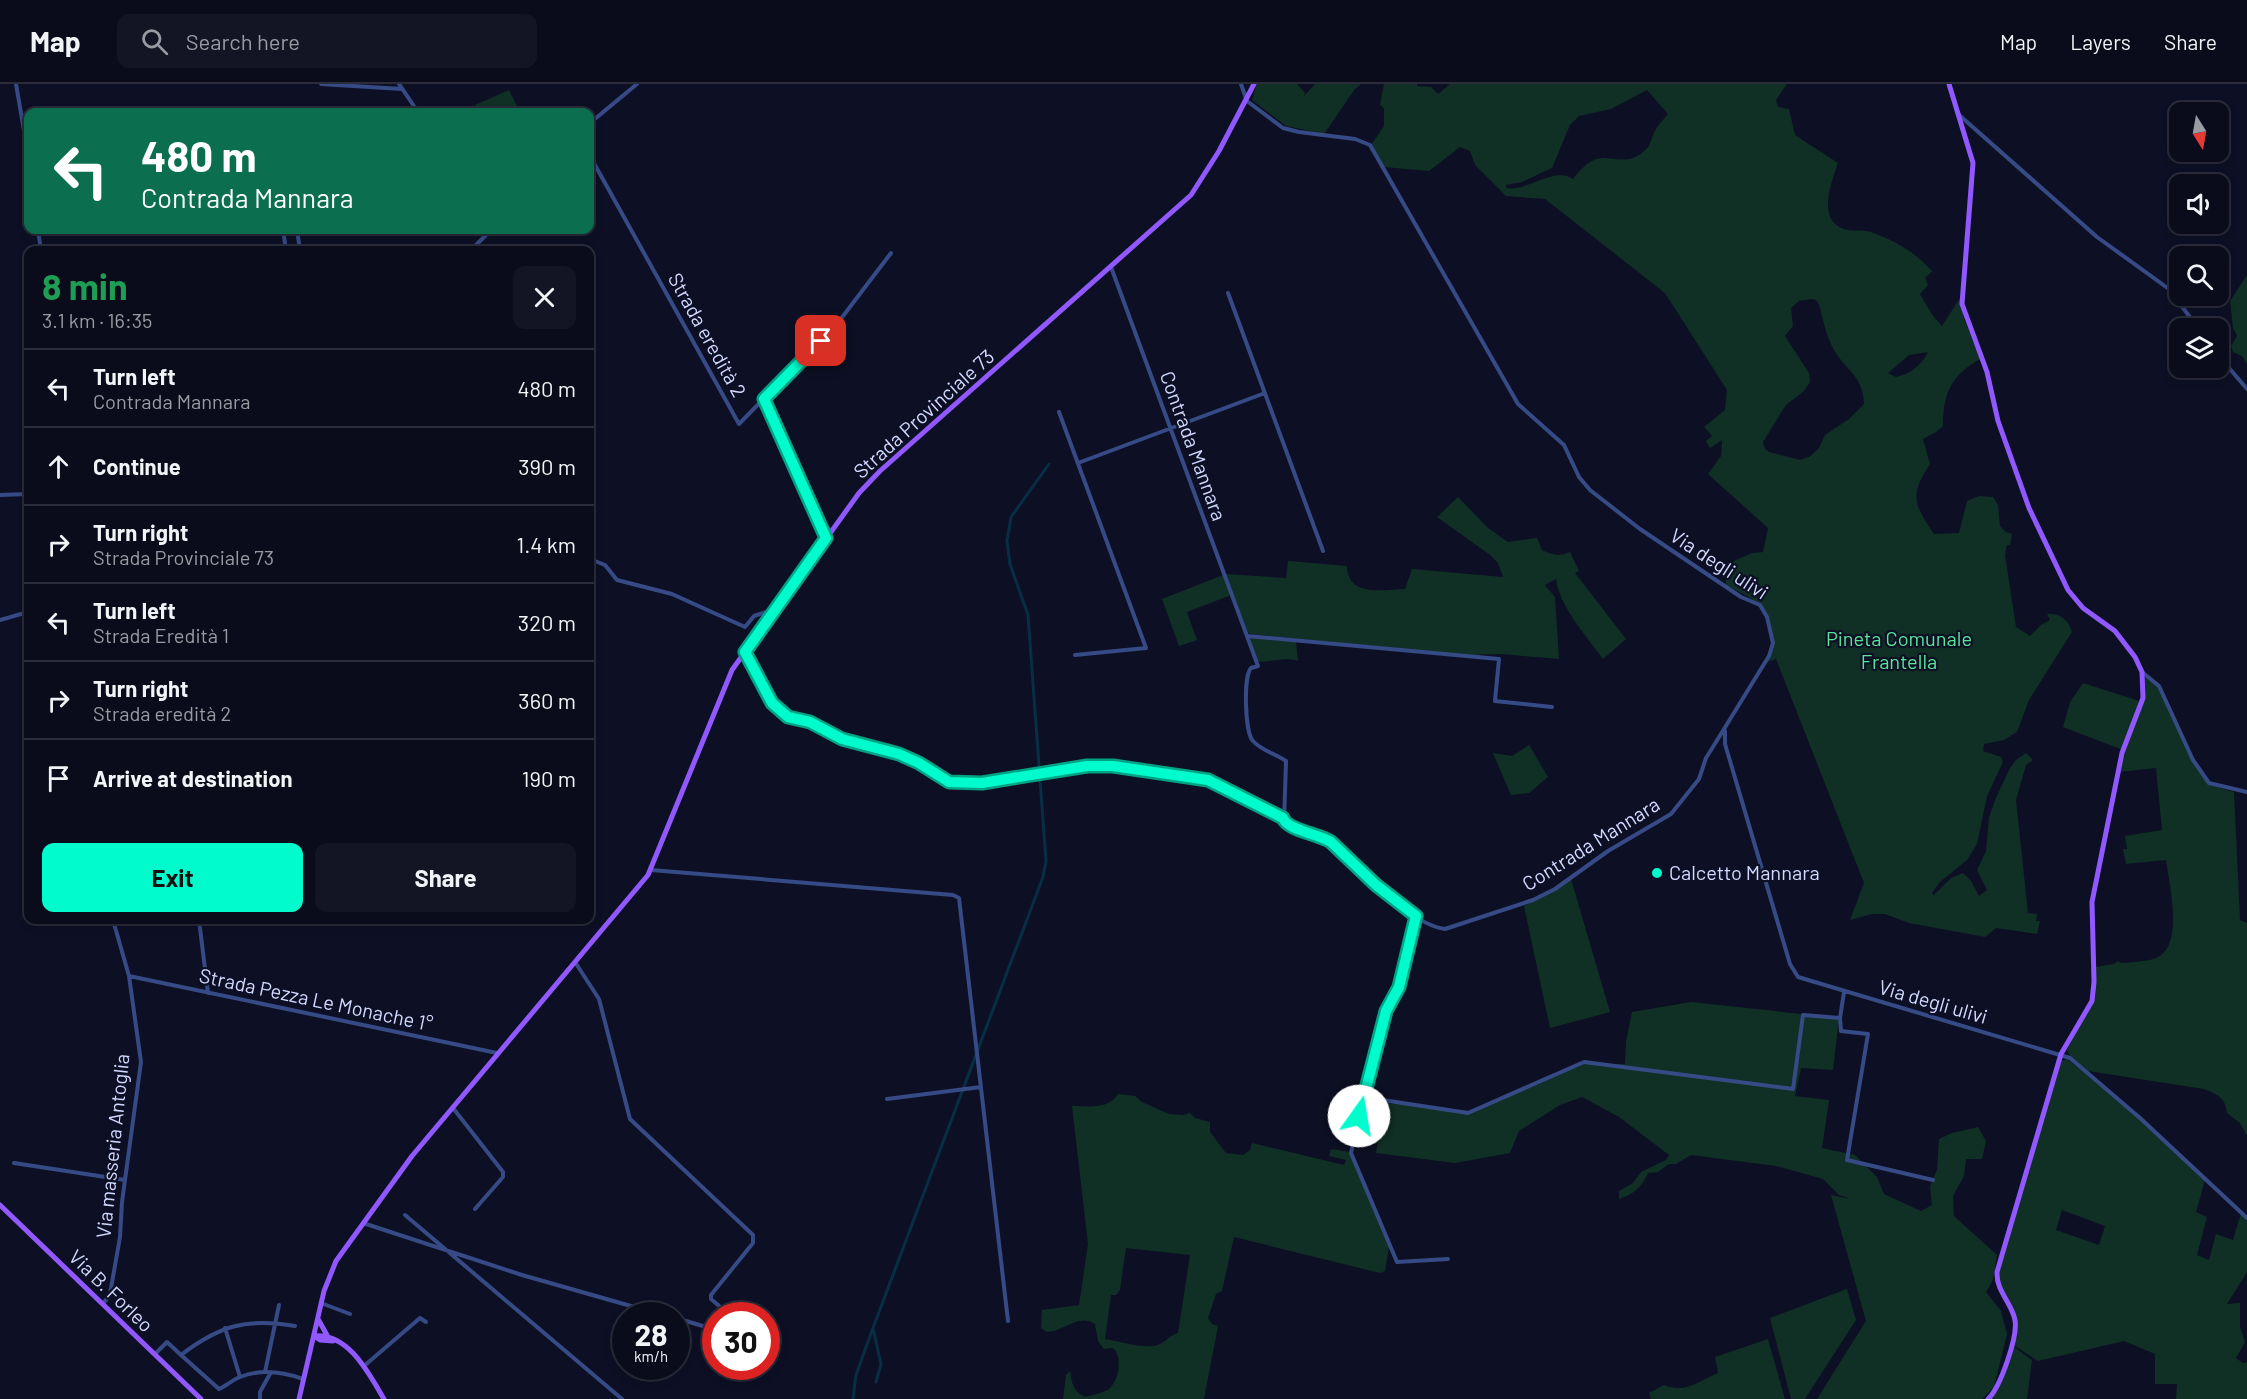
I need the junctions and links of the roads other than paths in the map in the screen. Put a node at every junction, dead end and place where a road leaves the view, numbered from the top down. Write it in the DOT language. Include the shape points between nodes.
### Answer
graph roads {
  1 [pos="16,84"];
  2 [pos="321,84"];
  3 [pos="399,84"];
  4 [pos="637,84"];
  5 [pos="1241,84"];
  6 [pos="1254,84"];
  7 [pos="1949,84"];
  8 [pos="402,89"];
  9 [pos="1247,101"];
  10 [pos="415,108"];
  11 [pos="1958,114"];
  12 [pos="594,120"];
  13 [pos="24,130"];
  14 [pos="594,163"];
  15 [pos="487,234"];
  16 [pos="475,246"];
  17 [pos="891,253"];
  18 [pos="1111,267"];
  19 [pos="1228,293"];
  20 [pos="2190,318"];
  21 [pos="2229,368"];
  22 [pos="2247,389"];
  23 [pos="1265,393"];
  24 [pos="764,399"];
  25 [pos="1059,412"];
  26 [pos="1170,428"];
  27 [pos="1078,463"];
  28 [pos="24,494"];
  29 [pos="0,495"];
  30 [pos="826,538"];
  31 [pos="1323,551"];
  32 [pos="594,561"];
  33 [pos="775,609"];
  34 [pos="24,613"];
  35 [pos="0,620"];
  36 [pos="1247,636"];
  37 [pos="745,652"];
  38 [pos="1075,655"];
  39 [pos="2142,672"];
  40 [pos="1552,707"];
  41 [pos="1725,728"];
  42 [pos="2247,792"];
  43 [pos="1283,818"];
  44 [pos="651,870"];
  45 [pos="1416,916"];
  46 [pos="114,924"];
  47 [pos="200,924"];
  48 [pos="575,962"];
  49 [pos="129,976"];
  50 [pos="1844,992"];
  51 [pos="208,993"];
  52 [pos="1840,1018"];
  53 [pos="497,1053"];
  54 [pos="2061,1054"];
  55 [pos="981,1088"];
  56 [pos="1363,1097"];
  57 [pos="887,1098"];
  58 [pos="452,1107"];
  59 [pos="14,1162"];
  60 [pos="125,1180"];
  61 [pos="1933,1180"];
  62 [pos="0,1205"];
  63 [pos="475,1209"];
  64 [pos="405,1215"];
  65 [pos="2247,1218"];
  66 [pos="363,1223"];
  67 [pos="450,1253"];
  68 [pos="1449,1259"];
  69 [pos="618,1302"];
  70 [pos="715,1302"];
  71 [pos="103,1304"];
  72 [pos="321,1304"];
  73 [pos="279,1305"];
  74 [pos="350,1314"];
  75 [pos="318,1319"];
  76 [pos="1008,1321"];
  77 [pos="276,1323"];
  78 [pos="426,1323"];
  79 [pos="295,1326"];
  80 [pos="225,1328"];
  81 [pos="314,1336"];
  82 [pos="330,1340"];
  83 [pos="155,1354"];
  84 [pos="310,1354"];
  85 [pos="181,1355"];
  86 [pos="364,1366"];
  87 [pos="265,1372"];
  88 [pos="271,1372"];
  89 [pos="240,1377"];
  90 [pos="303,1379"];
  91 [pos="201,1399"];
  92 [pos="260,1399"];
  93 [pos="299,1399"];
  94 [pos="384,1399"];
  95 [pos="622,1399"];
  96 [pos="1988,1399"];
  1 -- 13 [label="street"];
  2 -- 8 [label="street"];
  3 -- 8 [label="street"];
  4 -- 12 [label="street"];
  5 -- 9 [label="street"];
  6 -- 9 [label="main road, Strada Provinciale 73"];
  7 -- 11 [label="main road"];
  8 -- 10 [label="street"];
  9 -- 18 [label="main road, Strada Provinciale 73" via="1191,195"];
  9 -- 41 [label="street, Via degli ulivi" via="1283,128 1355,138 1370,145 1512,396 1564,445 1583,483 1640,529 1741,597 1760,605 1767,617 1773,648"];
  11 -- 20 [label="street" via="2097,237 2169,290"];
  11 -- 39 [label="main road" via="1973,163 1962,304 1987,372 1998,421 2029,507 2068,590 2083,608 2115,631"];
  14 -- 24 [label="street, Strada eredità 2" via="739,424"];
  15 -- 16 [label="street"];
  17 -- 24 [label="street, Strada eredità 2" via="840,320"];
  18 -- 26 [label="street, Contrada Mannara"];
  18 -- 30 [label="main road, Strada Provinciale 73" via="880,471"];
  19 -- 23 [label="street"];
  21 -- 22 [label="street"];
  23 -- 26 [label="street"];
  23 -- 31 [label="street"];
  24 -- 30 [label="street"];
  25 -- 27 [label="street"];
  26 -- 27 [label="street"];
  26 -- 36 [label="street, Contrada Mannara"];
  27 -- 38 [label="street" via="1146,648"];
  28 -- 29 [label="street"];
  30 -- 33 [label="main road, Strada Provinciale 73"];
  32 -- 33 [label="street" via="605,565 617,580 672,594 745,627 754,616"];
  33 -- 37 [label="main road, Strada Provinciale 73"];
  34 -- 35 [label="street"];
  36 -- 40 [label="street" via="1499,659 1495,701"];
  36 -- 43 [label="street, Contrada Mannara" via="1258,666 1251,668 1246,677 1249,732 1256,744 1286,761"];
  37 -- 43 [label="street" via="772,703 788,717 810,722 842,739 899,754 949,782 982,783 1095,765 1208,780"];
  37 -- 44 [label="main road, Strada Provinciale 73" via="732,670"];
  39 -- 42 [label="street" via="2160,686 2193,760 2209,783"];
  39 -- 54 [label="main road" via="2143,698 2122,753 2092,902 2092,1000"];
  41 -- 45 [label="street, Contrada Mannara" via="1706,758 1700,779 1671,814 1608,851 1555,889 1445,929"];
  41 -- 50 [label="street, Via degli ulivi" via="1725,744 1790,964 1798,977"];
  43 -- 45 [label="street, Contrada Mannara" via="1289,826 1331,842"];
  44 -- 48 [label="main road, Strada Provinciale 73"];
  44 -- 55 [label="street" via="957,896"];
  45 -- 56 [label="street" via="1399,987 1386,1011"];
  46 -- 49 [label="street, Via masseria Antoglia"];
  47 -- 51 [label="street"];
  48 -- 53 [label="main road, Strada Provinciale 73"];
  48 -- 70 [label="street" via="599,999 630,1119 753,1235 753,1243 711,1294"];
  49 -- 51 [label="street, Strada Pezza Le Monache 1°"];
  49 -- 60 [label="street, Via masseria Antoglia" via="141,1062"];
  50 -- 52 [label="street"];
  50 -- 54 [label="street, Via degli ulivi"];
  51 -- 53 [label="street, Strada Pezza Le Monache 1°"];
  52 -- 56 [label="street" via="1803,1015 1793,1089 1584,1062 1468,1113"];
  52 -- 61 [label="street" via="1841,1031 1868,1034 1847,1160"];
  53 -- 58 [label="main road, Strada Provinciale 73"];
  54 -- 65 [label="street, Via degli ulivi" via="2140,1118"];
  54 -- 96 [label="main road" via="1997,1272 1998,1286 2015,1322 2015,1333 1997,1388"];
  55 -- 57 [label="street"];
  55 -- 76 [label="street"];
  56 -- 68 [label="street" via="1351,1153 1397,1262"];
  58 -- 63 [label="street" via="503,1172 503,1177"];
  58 -- 66 [label="main road, Strada Provinciale 73"];
  59 -- 60 [label="street"];
  60 -- 71 [label="street, Via masseria Antoglia" via="112,1283"];
  62 -- 71 [label="main road, Via B. Forleo"];
  64 -- 67 [label="street"];
  66 -- 67 [label="street"];
  66 -- 72 [label="main road, Strada Provinciale 73" via="336,1261"];
  67 -- 69 [label="street"];
  67 -- 95 [label="street"];
  71 -- 83 [label="main road, Via B. Forleo"];
  72 -- 74 [label="street"];
  72 -- 75 [label="main road, Strada Provinciale 73"];
  73 -- 77 [label="street"];
  75 -- 81 [label="main road, Strada Provinciale 73"];
  75 -- 82 [label="main road"];
  77 -- 79 [label="street"];
  77 -- 80 [label="street" via="244,1323"];
  77 -- 87 [label="street"];
  78 -- 86 [label="street" via="420,1318"];
  80 -- 85 [label="street"];
  80 -- 89 [label="street"];
  81 -- 82 [label="main road"];
  81 -- 84 [label="main road, Strada Provinciale 73"];
  82 -- 84 [label="main road"];
  82 -- 86 [label="main road" via="355,1354"];
  83 -- 85 [label="street" via="167,1342"];
  83 -- 91 [label="main road, Via B. Forleo"];
  84 -- 90 [label="main road, Strada Provinciale 73"];
  85 -- 89 [label="street" via="219,1389"];
  86 -- 94 [label="main road"];
  87 -- 88 [label="street"];
  87 -- 89 [label="street"];
  88 -- 90 [label="street"];
  88 -- 92 [label="street"];
  90 -- 93 [label="main road, Strada Provinciale 73"];
}
